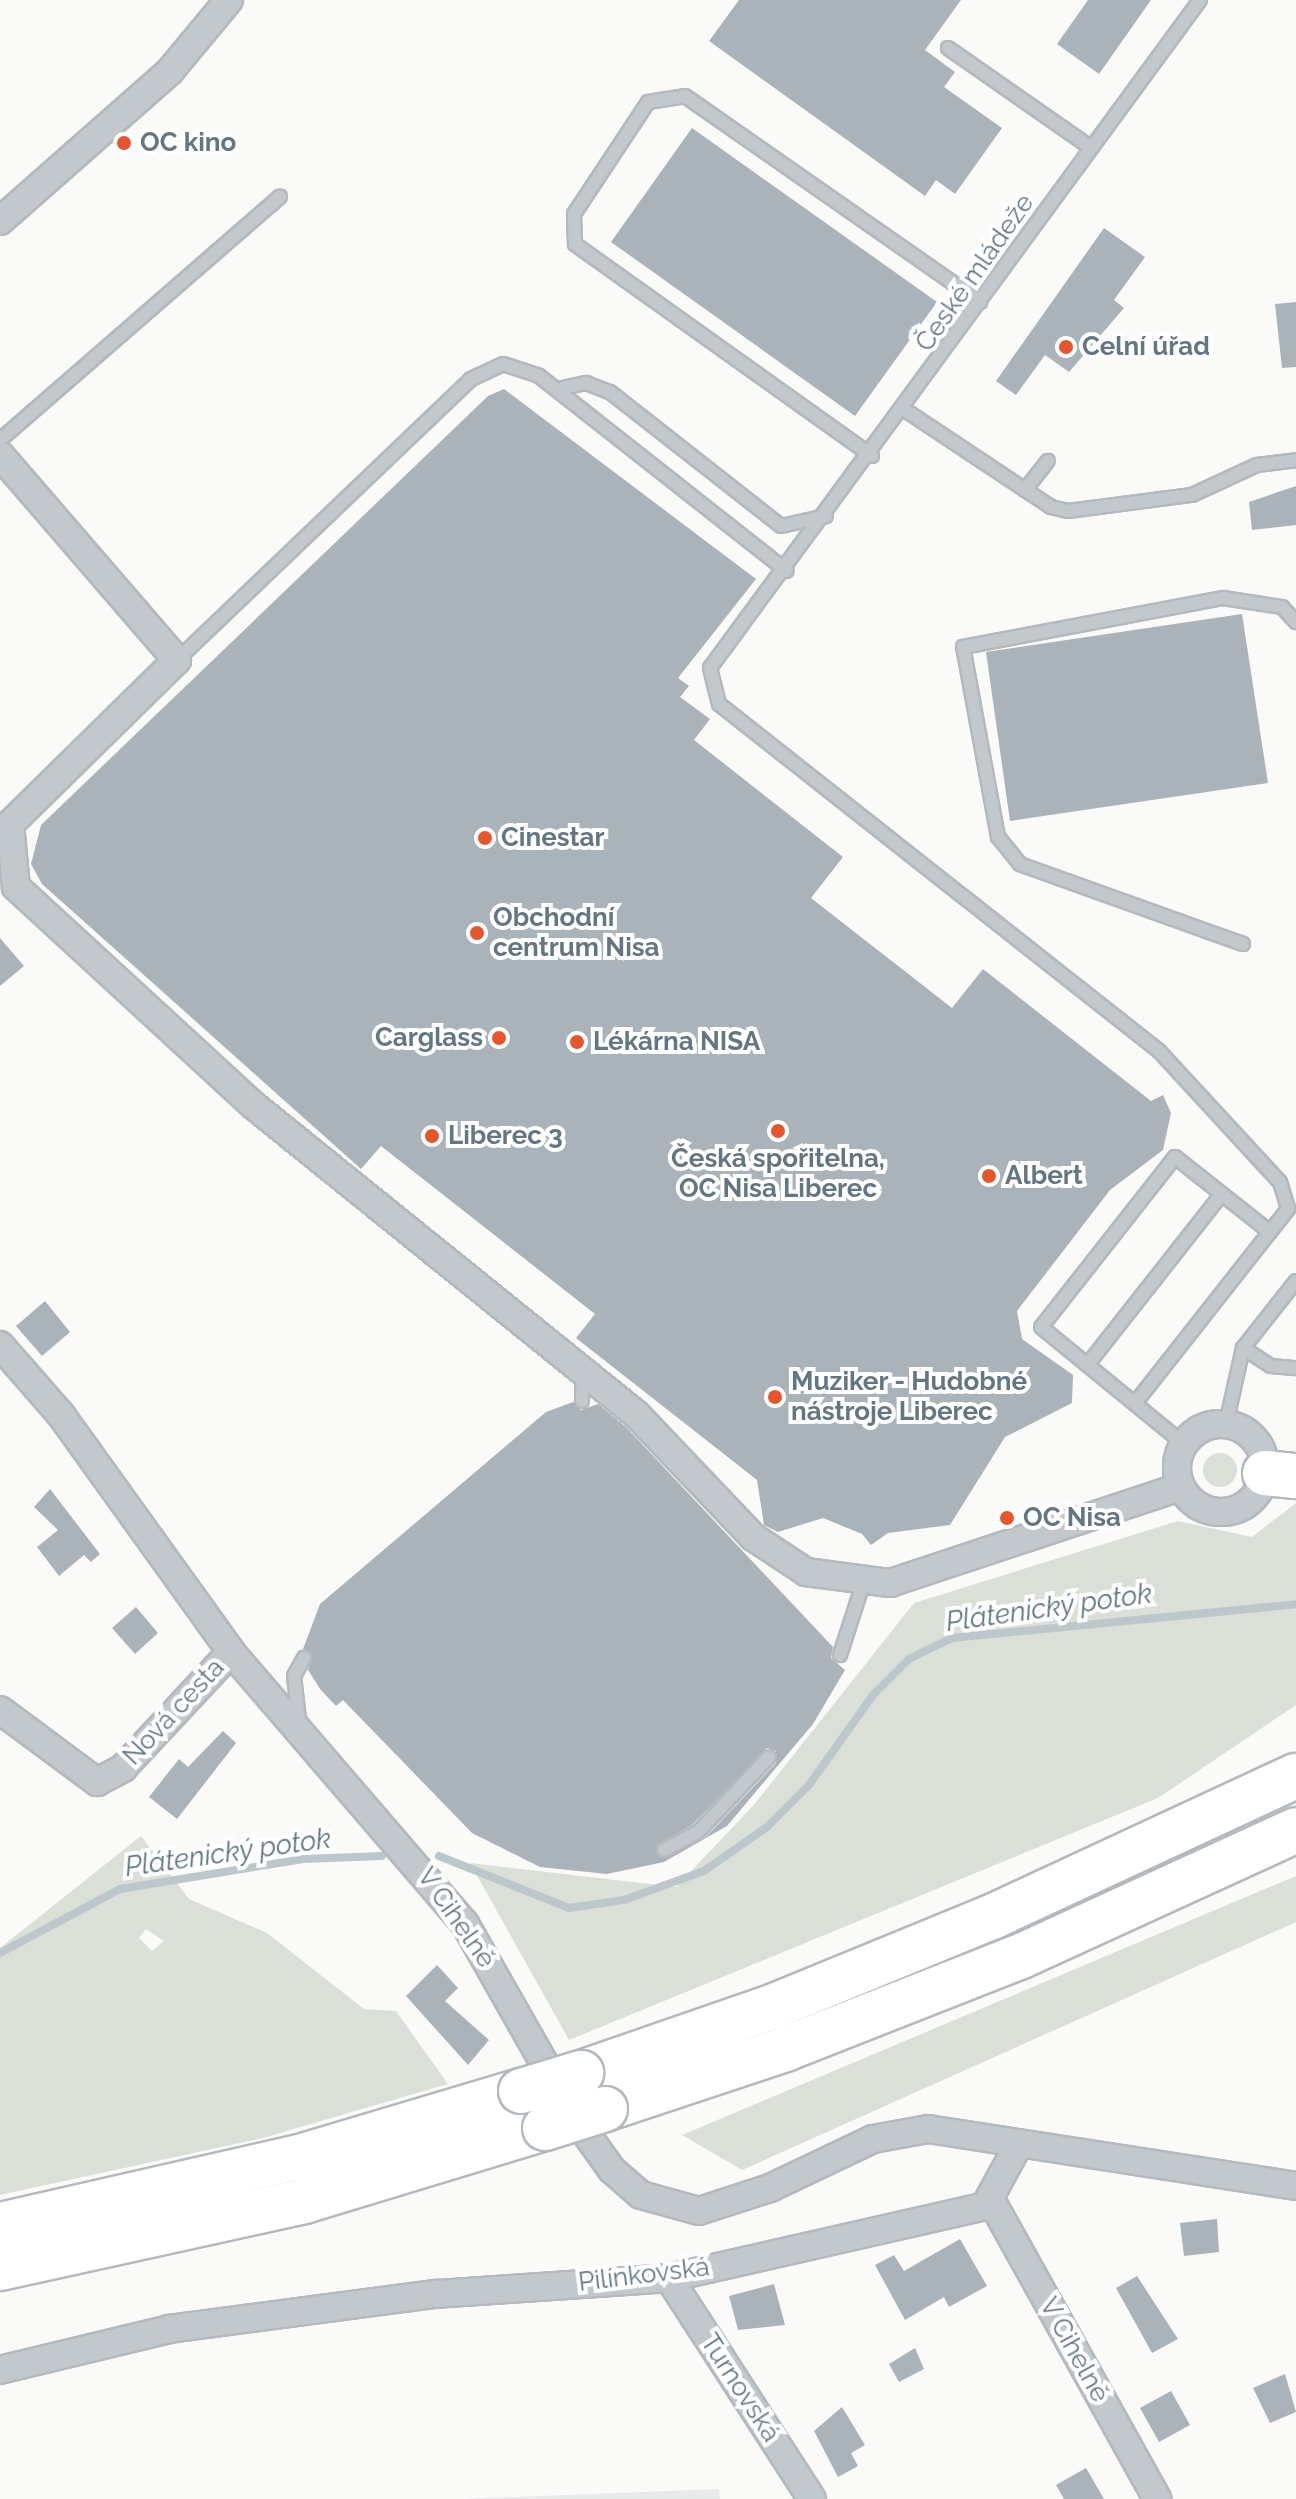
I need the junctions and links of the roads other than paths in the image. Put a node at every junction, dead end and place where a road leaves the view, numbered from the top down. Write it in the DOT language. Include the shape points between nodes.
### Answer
graph roads {
  1 [pos="229,0"];
  2 [pos="1200,0"];
  3 [pos="948,48"];
  4 [pos="1090,147"];
  5 [pos="280,197"];
  6 [pos="0,221"];
  7 [pos="980,302"];
  8 [pos="562,388"];
  9 [pos="905,410"];
  10 [pos="0,440"];
  11 [pos="0,455"];
  12 [pos="872,456"];
  13 [pos="1296,460"];
  14 [pos="1048,461"];
  15 [pos="1025,490"];
  16 [pos="829,514"];
  17 [pos="787,571"];
  18 [pos="1296,622"];
  19 [pos="177,660"];
  20 [pos="1243,944"];
  21 [pos="1222,1194"];
  22 [pos="1270,1232"];
  23 [pos="1296,1281"];
  24 [pos="0,1345"];
  25 [pos="1243,1348"];
  26 [pos="1088,1364"];
  27 [pos="1293,1369"];
  28 [pos="1136,1402"];
  29 [pos="1226,1424"];
  30 [pos="1184,1444"];
  31 [pos="1280,1475"];
  32 [pos="1181,1487"];
  33 [pos="863,1584"];
  34 [pos="231,1652"];
  35 [pos="840,1655"];
  36 [pos="304,1658"];
  37 [pos="0,1710"];
  38 [pos="307,1736"];
  39 [pos="769,1757"];
  40 [pos="1296,1776"];
  41 [pos="1296,1830"];
  42 [pos="664,1850"];
  43 [pos="1019,2144"];
  44 [pos="1296,2186"];
  45 [pos="992,2202"];
  46 [pos="0,2225"];
  47 [pos="0,2268"];
  48 [pos="669,2278"];
  49 [pos="0,2370"];
  50 [pos="812,2499"];
  51 [pos="1157,2499"];
  1 -- 6 [label="street" via="170,71"];
  2 -- 4 [label="lane, České mládeže"];
  3 -- 4 [label="lane"];
  4 -- 7 [label="lane, České mládeže"];
  5 -- 10 [label="lane"];
  7 -- 9 [label="lane, České mládeže"];
  7 -- 12 [label="lane" via="685,96 648,102 574,214 575,244"];
  8 -- 16 [label="lane" via="586,383 610,392 781,526"];
  9 -- 12 [label="lane, České mládeže"];
  9 -- 15 [label="lane"];
  11 -- 19 [label="street"];
  12 -- 16 [label="lane, České mládeže"];
  13 -- 15 [label="lane" via="1257,465 1192,495 1068,511"];
  14 -- 15 [label="lane"];
  16 -- 17 [label="lane, České mládeže"];
  17 -- 19 [label="lane" via="539,376 503,364 471,379"];
  17 -- 22 [label="lane, České mládeže" via="710,668 719,704 1159,1051 1280,1182 1288,1209"];
  18 -- 20 [label="lane" via="1282,607 1223,598 963,647 998,837 1020,864"];
  19 -- 33 [label="street" via="10,824 16,887 253,1105 582,1388 636,1414 774,1554 806,1572"];
  21 -- 22 [label="lane"];
  21 -- 26 [label="lane"];
  21 -- 26 [label="lane" via="1175,1157 1041,1327"];
  22 -- 28 [label="lane"];
  23 -- 25 [label="lane"];
  24 -- 34 [label="street, V Cihelně" via="61,1415"];
  25 -- 27 [label="lane"];
  25 -- 29 [label="lane"];
  26 -- 28 [label="lane"];
  28 -- 30 [label="lane"];
  29 -- 30 [label="street" via="1202,1428"];
  29 -- 31 [label="street" via="1259,1446"];
  30 -- 32 [label="street"];
  31 -- 32 [label="street" via="1228,1511 1201,1507"];
  32 -- 33 [label="street" via="890,1583"];
  33 -- 35 [label="lane"];
  34 -- 37 [label="street, Nová cesta" via="123,1768 97,1782"];
  34 -- 38 [label="street, V Cihelně"];
  36 -- 38 [label="lane" via="294,1697"];
  38 -- 43 [label="street, V Cihelně" via="465,1924 577,2121 612,2170 641,2195 699,2211 770,2188 873,2139 928,2129"];
  39 -- 42 [label="lane" via="708,1823"];
  40 -- 46 [label="highway, bridge" via="994,1916 772,2007 581,2073 296,2158"];
  41 -- 47 [label="highway, bridge" via="1019,1957 785,2049 304,2201"];
  43 -- 44 [label="street"];
  43 -- 45 [label="street"];
  45 -- 48 [label="street, Pilínkovská"];
  45 -- 51 [label="street, V Cihelně"];
  48 -- 49 [label="street, Pilínkovská" via="436,2294 169,2329"];
  48 -- 50 [label="street, Turnovská"];
}
